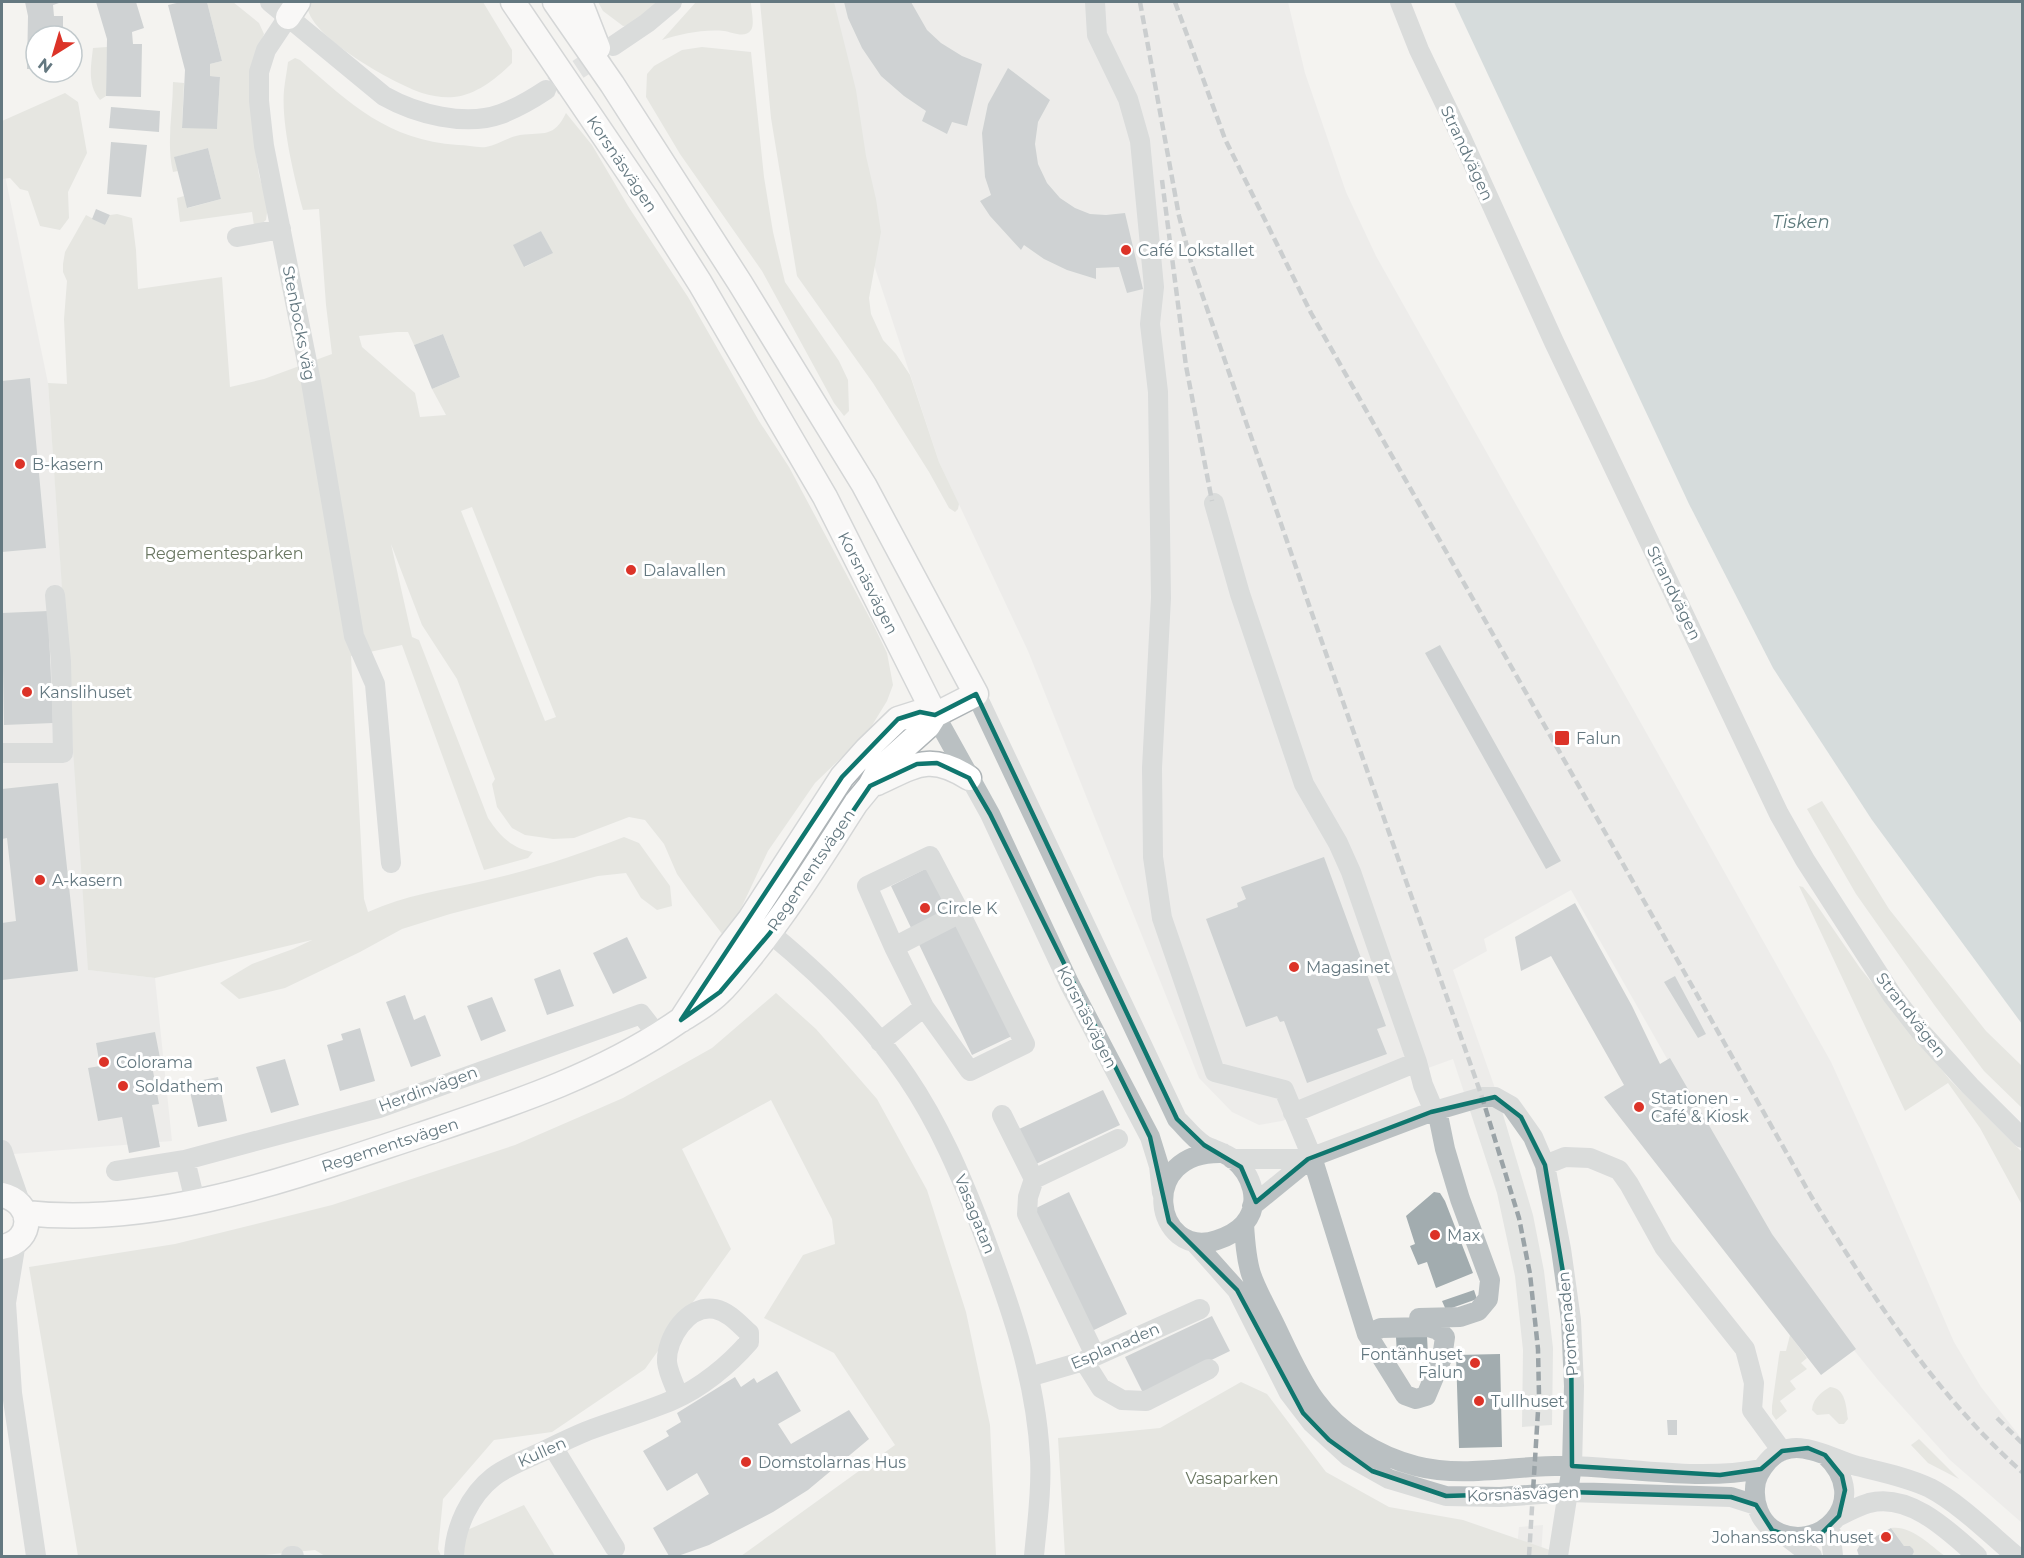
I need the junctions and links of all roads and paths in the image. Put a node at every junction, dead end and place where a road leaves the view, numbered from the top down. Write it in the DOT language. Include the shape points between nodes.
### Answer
graph roads {
  1 [pos="513,2"];
  2 [pos="555,2"];
  3 [pos="580,2"];
  4 [pos="672,2"];
  5 [pos="1095,2"];
  6 [pos="1400,2"];
  7 [pos="286,7"];
  8 [pos="613,46"];
  9 [pos="612,84"];
  10 [pos="546,90"];
  11 [pos="281,230"];
  12 [pos="237,237"];
  13 [pos="1214,503"];
  14 [pos="55,596"];
  15 [pos="906,657"];
  16 [pos="976,694"];
  17 [pos="935,715"];
  18 [pos="898,719"];
  19 [pos="2,753"];
  20 [pos="969,778"];
  21 [pos="870,786"];
  22 [pos="391,863"];
  23 [pos="960,913"];
  24 [pos="750,919"];
  25 [pos="770,933"];
  26 [pos="894,947"];
  27 [pos="924,1007"];
  28 [pos="681,1020"];
  29 [pos="658,1036"];
  30 [pos="880,1042"];
  31 [pos="1416,1062"];
  32 [pos="1436,1111"];
  33 [pos="1293,1113"];
  34 [pos="1002,1115"];
  35 [pos="2022,1138"];
  36 [pos="1118,1139"];
  37 [pos="2,1150"];
  38 [pos="1228,1156"];
  39 [pos="1310,1158"];
  40 [pos="185,1160"];
  41 [pos="1545,1165"];
  42 [pos="116,1171"];
  43 [pos="1034,1179"];
  44 [pos="1162,1196"];
  45 [pos="195,1201"];
  46 [pos="1248,1215"];
  47 [pos="15,1223"];
  48 [pos="1195,1243"];
  49 [pos="4,1295"];
  50 [pos="1200,1309"];
  51 [pos="1089,1358"];
  52 [pos="1209,1369"];
  53 [pos="1029,1377"];
  54 [pos="6,1378"];
  55 [pos="679,1397"];
  56 [pos="553,1447"];
  57 [pos="1782,1451"];
  58 [pos="1825,1455"];
  59 [pos="1572,1466"];
  60 [pos="1761,1469"];
  61 [pos="1569,1492"];
  62 [pos="1756,1505"];
  63 [pos="1835,1521"];
  64 [pos="1786,1536"];
  65 [pos="615,1548"];
  66 [pos="1559,1551"];
  67 [pos="36,1557"];
  68 [pos="454,1557"];
  69 [pos="1034,1557"];
  70 [pos="1812,1557"];
  71 [pos="1833,1557"];
  72 [pos="1977,1557"];
  73 [pos="2016,1557"];
  1 -- 15 [label="main road, Korsnäsvägen" via="700,283 825,497"];
  2 -- 9 [label="main road, Korsnäsvägen"];
  3 -- 9 [label="main road"];
  4 -- 8 [label="street"];
  5 -- 33 [label="street" via="1097,34 1128,99 1140,141 1154,287 1150,324 1158,392 1161,598 1152,768 1153,857 1162,918 1215,1072 1284,1090"];
  6 -- 35 [label="street, Strandvägen" via="1549,331 1779,814 1892,995 1970,1086"];
  7 -- 10 [label="street" via="384,96 406,107 450,117 485,118 527,103"];
  7 -- 11 [label="street, Stenbocks väg" via="258,72 264,146"];
  9 -- 16 [label="main road, Korsnäsvägen" via="864,485"];
  11 -- 12 [label="street"];
  11 -- 22 [label="street, Stenbocks väg" via="354,636 375,684"];
  13 -- 31 [label="street" via="1304,784 1351,872"];
  14 -- 19 [label="street" via="63,753"];
  15 -- 17 [label="main road, Korsnäsvägen"];
  15 -- 18 [label="main road" via="909,689"];
  16 -- 17 [label="main road"];
  16 -- 38 [label="street, Korsnäsvägen" via="1177,1119 1204,1145"];
  17 -- 18 [label="main road" via="920,712"];
  17 -- 20 [label="street, Korsnäsvägen"];
  17 -- 21 [label="main road, Regementsvägen" via="878,771"];
  18 -- 24 [label="main road, Regementsvägen" via="842,777"];
  20 -- 21 [label="main road" via="937,763 917,764"];
  20 -- 44 [label="street, Korsnäsvägen" via="1150,1137 1159,1166"];
  21 -- 25 [label="main road, Regementsvägen"];
  23 -- 26 [label="street"];
  23 -- 26 [label="street" via="930,856 867,886"];
  23 -- 27 [label="street" via="1025,1044 970,1071"];
  24 -- 25 [label="main road"];
  24 -- 28 [label="main road, Regementsvägen"];
  25 -- 28 [label="main road, Regementsvägen" via="720,992"];
  25 -- 30 [label="street, Vasagatan" via="824,980"];
  26 -- 27 [label="street"];
  27 -- 30 [label="street"];
  28 -- 29 [label="main road, Regementsvägen"];
  29 -- 40 [label="street, Herdinvägen" via="641,1014 379,1107"];
  29 -- 45 [label="main road, Regementsvägen" via="577,1077 469,1119 304,1173"];
  30 -- 53 [label="street, Vasagatan" via="926,1108 966,1190 1005,1290"];
  31 -- 32 [label="street"];
  31 -- 33 [label="street"];
  32 -- 39 [label="street"];
  32 -- 39 [label="street" via="1448,1159 1490,1280 1488,1299 1478,1311 1460,1317 1365,1326"];
  32 -- 41 [label="street, Promenaden" via="1482,1097 1495,1097 1511,1106 1521,1118"];
  33 -- 39 [label="street"];
  34 -- 43 [label="street"];
  36 -- 43 [label="street"];
  37 -- 47 [label="street"];
  38 -- 39 [label="street"];
  38 -- 44 [label="street" via="1208,1153 1189,1159 1169,1177"];
  38 -- 46 [label="street" via="1250,1178 1253,1190"];
  39 -- 46 [label="street"];
  40 -- 42 [label="street, Herdinvägen"];
  40 -- 45 [label="street"];
  41 -- 57 [label="street" via="1565,1157 1590,1158 1618,1170 1664,1247 1744,1349 1754,1383 1752,1410"];
  41 -- 59 [label="street, Promenaden" via="1571,1320"];
  43 -- 51 [label="street" via="1027,1214"];
  44 -- 48 [label="street" via="1169,1222"];
  45 -- 47 [label="main road, Regementsvägen" via="116,1214"];
  46 -- 48 [label="street" via="1232,1234 1212,1242"];
  46 -- 59 [label="street, Korsnäsvägen" via="1245,1246 1251,1274 1293,1363 1335,1422 1365,1445 1418,1467 1497,1470"];
  47 -- 49 [label="street"];
  48 -- 61 [label="street, Korsnäsvägen" via="1237,1290 1303,1413 1347,1456 1389,1479 1446,1496"];
  49 -- 54 [label="street"];
  50 -- 51 [label="street, Esplanaden"];
  51 -- 52 [label="street" via="1101,1388 1122,1400 1146,1401"];
  51 -- 53 [label="street, Esplanaden"];
  53 -- 69 [label="street, Vasagatan" via="1040,1456"];
  54 -- 67 [label="street"];
  55 -- 55 [label="street, Kullen" via="709,1378 749,1342 749,1334 716,1309 693,1314 675,1333 667,1362"];
  55 -- 56 [label="street, Kullen"];
  56 -- 65 [label="street"];
  56 -- 68 [label="street, Kullen" via="509,1467 478,1492 465,1513 454,1544"];
  57 -- 58 [label="street" via="1800,1448"];
  57 -- 60 [label="street"];
  58 -- 63 [label="street" via="1839,1470 1845,1490 1844,1503"];
  58 -- 73 [label="street" via="1931,1489"];
  59 -- 60 [label="street, Korsnäsvägen" via="1720,1475"];
  59 -- 61 [label="street, Promenaden"];
  60 -- 62 [label="street" via="1755,1486"];
  61 -- 62 [label="street, Korsnäsvägen" via="1731,1497"];
  61 -- 66 [label="street, Promenaden"];
  62 -- 64 [label="street" via="1772,1530"];
  63 -- 64 [label="street" via="1821,1534 1809,1538"];
  63 -- 71 [label="street"];
  63 -- 72 [label="street" via="1872,1502 1907,1506 1940,1523"];
  64 -- 70 [label="street"];
}
